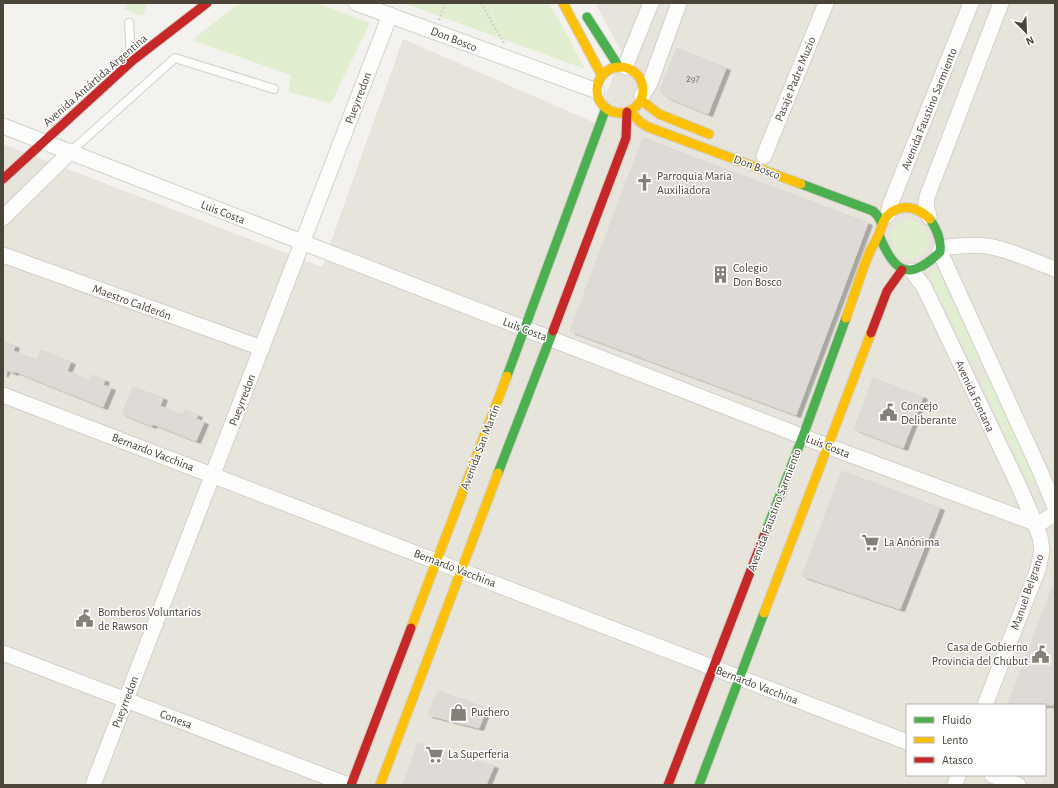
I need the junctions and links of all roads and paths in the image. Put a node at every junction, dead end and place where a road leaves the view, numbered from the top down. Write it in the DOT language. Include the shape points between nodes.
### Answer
graph roads {
  1 [pos="206,3"];
  2 [pos="356,3"];
  3 [pos="482,3"];
  4 [pos="563,3"];
  5 [pos="651,3"];
  6 [pos="679,3"];
  7 [pos="826,3"];
  8 [pos="971,3"];
  9 [pos="1001,3"];
  10 [pos="583,8"];
  11 [pos="390,15"];
  12 [pos="129,23"];
  13 [pos="132,61"];
  14 [pos="515,62"];
  15 [pos="622,67"];
  16 [pos="602,76"];
  17 [pos="274,89"];
  18 [pos="597,91"];
  19 [pos="642,98"];
  20 [pos="606,108"];
  21 [pos="628,112"];
  22 [pos="4,128"];
  23 [pos="715,136"];
  24 [pos="43,141"];
  25 [pos="70,152"];
  26 [pos="764,156"];
  27 [pos="3,179"];
  28 [pos="888,211"];
  29 [pos="929,217"];
  30 [pos="3,218"];
  31 [pos="879,235"];
  32 [pos="302,243"];
  33 [pos="941,250"];
  34 [pos="3,255"];
  35 [pos="1055,269"];
  36 [pos="907,270"];
  37 [pos="525,329"];
  38 [pos="550,339"];
  39 [pos="262,348"];
  40 [pos="3,394"];
  41 [pos="803,436"];
  42 [pos="827,446"];
  43 [pos="213,475"];
  44 [pos="1053,513"];
  45 [pos="1035,523"];
  46 [pos="437,561"];
  47 [pos="462,571"];
  48 [pos="3,653"];
  49 [pos="713,668"];
  50 [pos="740,678"];
  51 [pos="126,700"];
  52 [pos="985,704"];
  53 [pos="906,742"];
  54 [pos="995,776"];
  55 [pos="93,785"];
  56 [pos="348,785"];
  57 [pos="351,785"];
  58 [pos="380,785"];
  59 [pos="668,785"];
  60 [pos="699,785"];
  61 [pos="1018,785"];
  1 -- 13 [label="main road, Avenida Antártida Argentina"];
  2 -- 11 [label="street, Don Bosco"];
  3 -- 14 [label="path"];
  4 -- 16 [label="main road"];
  5 -- 15 [label="street"];
  6 -- 19 [label="street"];
  7 -- 26 [label="street, Pasaje Padre Muzio"];
  8 -- 28 [label="street, Avenida Faustino Sarmiento"];
  9 -- 29 [label="street" via="927,197"];
  10 -- 15 [label="main road" via="606,48"];
  11 -- 14 [label="street, Don Bosco"];
  11 -- 32 [label="street, Pueyrredon"];
  12 -- 13 [label="lane"];
  13 -- 24 [label="main road, Avenida Antártida Argentina"];
  14 -- 18 [label="street, Don Bosco"];
  15 -- 16 [label="main road" via="613,68"];
  15 -- 19 [label="main road" via="631,70 641,79"];
  16 -- 18 [label="main road"];
  17 -- 25 [label="lane" via="175,58"];
  18 -- 20 [label="main road" via="598,98"];
  19 -- 21 [label="main road"];
  19 -- 23 [label="main road" via="659,114"];
  20 -- 21 [label="main road" via="611,112"];
  20 -- 37 [label="main road, Avenida San Martín"];
  21 -- 28 [label="main road, Don Bosco" via="648,127 872,211 878,216"];
  21 -- 38 [label="main road" via="626,138"];
  22 -- 24 [label="street, Luis Costa"];
  24 -- 25 [label="street, Luis Costa"];
  24 -- 27 [label="main road, Avenida Antártida Argentina"];
  25 -- 30 [label="street"];
  25 -- 32 [label="street, Luis Costa"];
  28 -- 29 [label="main road" via="918,208"];
  28 -- 31 [label="main road, Avenida Faustino Sarmiento"];
  29 -- 33 [label="main road" via="937,232"];
  31 -- 36 [label="main road" via="889,258"];
  31 -- 41 [label="main road, Avenida Faustino Sarmiento" via="870,251"];
  32 -- 37 [label="street, Luis Costa"];
  32 -- 39 [label="street, Pueyrredon"];
  33 -- 35 [label="street" via="987,246"];
  33 -- 36 [label="main road" via="928,265"];
  33 -- 44 [label="street" via="1040,471"];
  34 -- 39 [label="street, Maestro Calderón"];
  36 -- 42 [label="main road" via="894,280 887,291"];
  36 -- 45 [label="street, Avenida Fontana" via="924,287"];
  37 -- 38 [label="street, Luis Costa"];
  37 -- 46 [label="main road, Avenida San Martín"];
  38 -- 41 [label="street, Luis Costa"];
  38 -- 47 [label="main road"];
  39 -- 43 [label="street, Pueyrredon"];
  40 -- 43 [label="street, Bernardo Vacchina"];
  41 -- 42 [label="street, Luis Costa"];
  41 -- 49 [label="main road, Avenida Faustino Sarmiento"];
  42 -- 45 [label="street, Luis Costa"];
  42 -- 50 [label="main road"];
  43 -- 46 [label="street, Bernardo Vacchina"];
  43 -- 51 [label="street, Pueyrredon"];
  44 -- 45 [label="street" via="1042,522"];
  45 -- 52 [label="street, Manuel Belgrano" via="1042,550 1038,569"];
  46 -- 47 [label="street, Bernardo Vacchina"];
  46 -- 57 [label="main road, Avenida San Martín"];
  47 -- 49 [label="street, Bernardo Vacchina"];
  47 -- 58 [label="main road"];
  48 -- 51 [label="street, Conesa"];
  49 -- 50 [label="street, Bernardo Vacchina"];
  49 -- 59 [label="main road, Avenida Faustino Sarmiento"];
  50 -- 53 [label="street, Bernardo Vacchina"];
  50 -- 60 [label="main road"];
  51 -- 55 [label="street, Pueyrredon"];
  51 -- 56 [label="street, Conesa"];
  54 -- 61 [label="street"];
}
